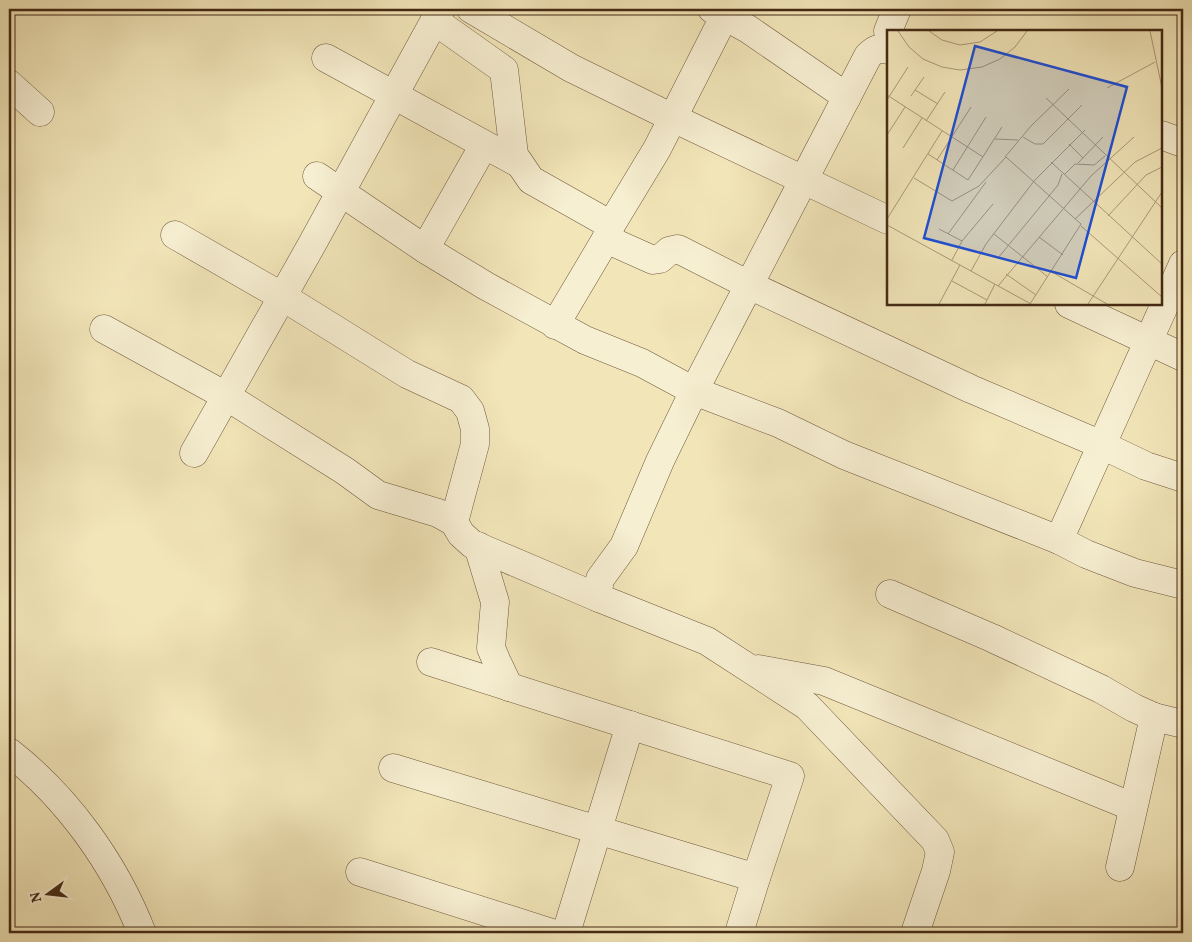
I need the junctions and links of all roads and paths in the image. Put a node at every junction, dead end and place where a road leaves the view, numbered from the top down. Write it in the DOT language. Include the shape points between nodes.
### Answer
graph roads {
  1 [pos="471,9"];
  2 [pos="897,9"];
  3 [pos="722,11"];
  4 [pos="438,15"];
  5 [pos="890,30"];
  6 [pos="887,40"];
  7 [pos="326,58"];
  8 [pos="9,84"];
  9 [pos="394,96"];
  10 [pos="847,97"];
  11 [pos="40,112"];
  12 [pos="672,118"];
  13 [pos="1162,135"];
  14 [pos="1183,143"];
  15 [pos="484,145"];
  16 [pos="520,164"];
  17 [pos="317,176"];
  18 [pos="803,180"];
  19 [pos="341,192"];
  20 [pos="887,220"];
  21 [pos="608,232"];
  22 [pos="175,235"];
  23 [pos="425,249"];
  24 [pos="1183,264"];
  25 [pos="749,285"];
  26 [pos="282,297"];
  27 [pos="1071,305"];
  28 [pos="555,325"];
  29 [pos="104,329"];
  30 [pos="1150,341"];
  31 [pos="1183,357"];
  32 [pos="694,391"];
  33 [pos="226,396"];
  34 [pos="1102,445"];
  35 [pos="194,453"];
  36 [pos="1183,478"];
  37 [pos="454,522"];
  38 [pos="1059,540"];
  39 [pos="478,546"];
  40 [pos="1183,585"];
  41 [pos="890,594"];
  42 [pos="599,598"];
  43 [pos="431,662"];
  44 [pos="748,667"];
  45 [pos="509,687"];
  46 [pos="1154,717"];
  47 [pos="1183,724"];
  48 [pos="630,725"];
  49 [pos="9,752"];
  50 [pos="393,768"];
  51 [pos="1133,807"];
  52 [pos="597,830"];
  53 [pos="1120,867"];
  54 [pos="360,872"];
  55 [pos="756,878"];
  56 [pos="142,933"];
  57 [pos="552,933"];
  58 [pos="566,933"];
  59 [pos="740,933"];
  60 [pos="915,933"];
  1 -- 12 [label="street" via="571,68"];
  2 -- 5 [label="street"];
  3 -- 10 [label="street"];
  3 -- 12 [label="street"];
  4 -- 9 [label="street"];
  4 -- 16 [label="street" via="504,70 514,155"];
  6 -- 10 [label="street" via="868,56"];
  7 -- 9 [label="street"];
  8 -- 11 [label="street"];
  9 -- 15 [label="street"];
  9 -- 19 [label="street"];
  10 -- 18 [label="street"];
  12 -- 18 [label="street"];
  12 -- 21 [label="street"];
  13 -- 14 [label="street"];
  15 -- 16 [label="street"];
  15 -- 23 [label="street"];
  16 -- 21 [label="street" via="531,180"];
  17 -- 19 [label="street"];
  18 -- 20 [label="street"];
  18 -- 25 [label="street"];
  19 -- 23 [label="street"];
  19 -- 26 [label="street"];
  21 -- 25 [label="street" via="653,260 660,259 668,250 678,249"];
  21 -- 28 [label="street"];
  22 -- 26 [label="street"];
  23 -- 28 [label="street"];
  24 -- 30 [label="street"];
  25 -- 32 [label="street"];
  25 -- 34 [label="street"];
  26 -- 33 [label="street"];
  26 -- 37 [label="street" via="406,374 461,399 470,411 475,444"];
  27 -- 30 [label="street"];
  28 -- 32 [label="street"];
  29 -- 33 [label="street"];
  30 -- 31 [label="street"];
  30 -- 34 [label="street"];
  32 -- 38 [label="street" via="778,423 844,455"];
  32 -- 42 [label="street" via="624,546 600,579"];
  33 -- 35 [label="street"];
  33 -- 37 [label="street" via="345,471 378,496 438,513"];
  34 -- 36 [label="street" via="1146,466"];
  34 -- 38 [label="street"];
  37 -- 39 [label="street" via="461,534"];
  38 -- 40 [label="street" via="1135,573"];
  39 -- 42 [label="street"];
  39 -- 45 [label="street" via="495,602 492,648"];
  41 -- 46 [label="street" via="1101,689"];
  42 -- 44 [label="street" via="707,641"];
  43 -- 45 [label="street"];
  44 -- 51 [label="street" via="824,681"];
  44 -- 60 [label="street" via="807,706 935,840 940,852 936,871"];
  45 -- 48 [label="street"];
  46 -- 47 [label="street"];
  46 -- 51 [label="street"];
  48 -- 52 [label="street"];
  48 -- 55 [label="street" via="790,776"];
  49 -- 56 [label="street" via="53,793 87,834 119,884"];
  50 -- 52 [label="street"];
  51 -- 53 [label="street"];
  52 -- 55 [label="street"];
  52 -- 58 [label="street"];
  54 -- 57 [label="street"];
  55 -- 59 [label="street"];
}
